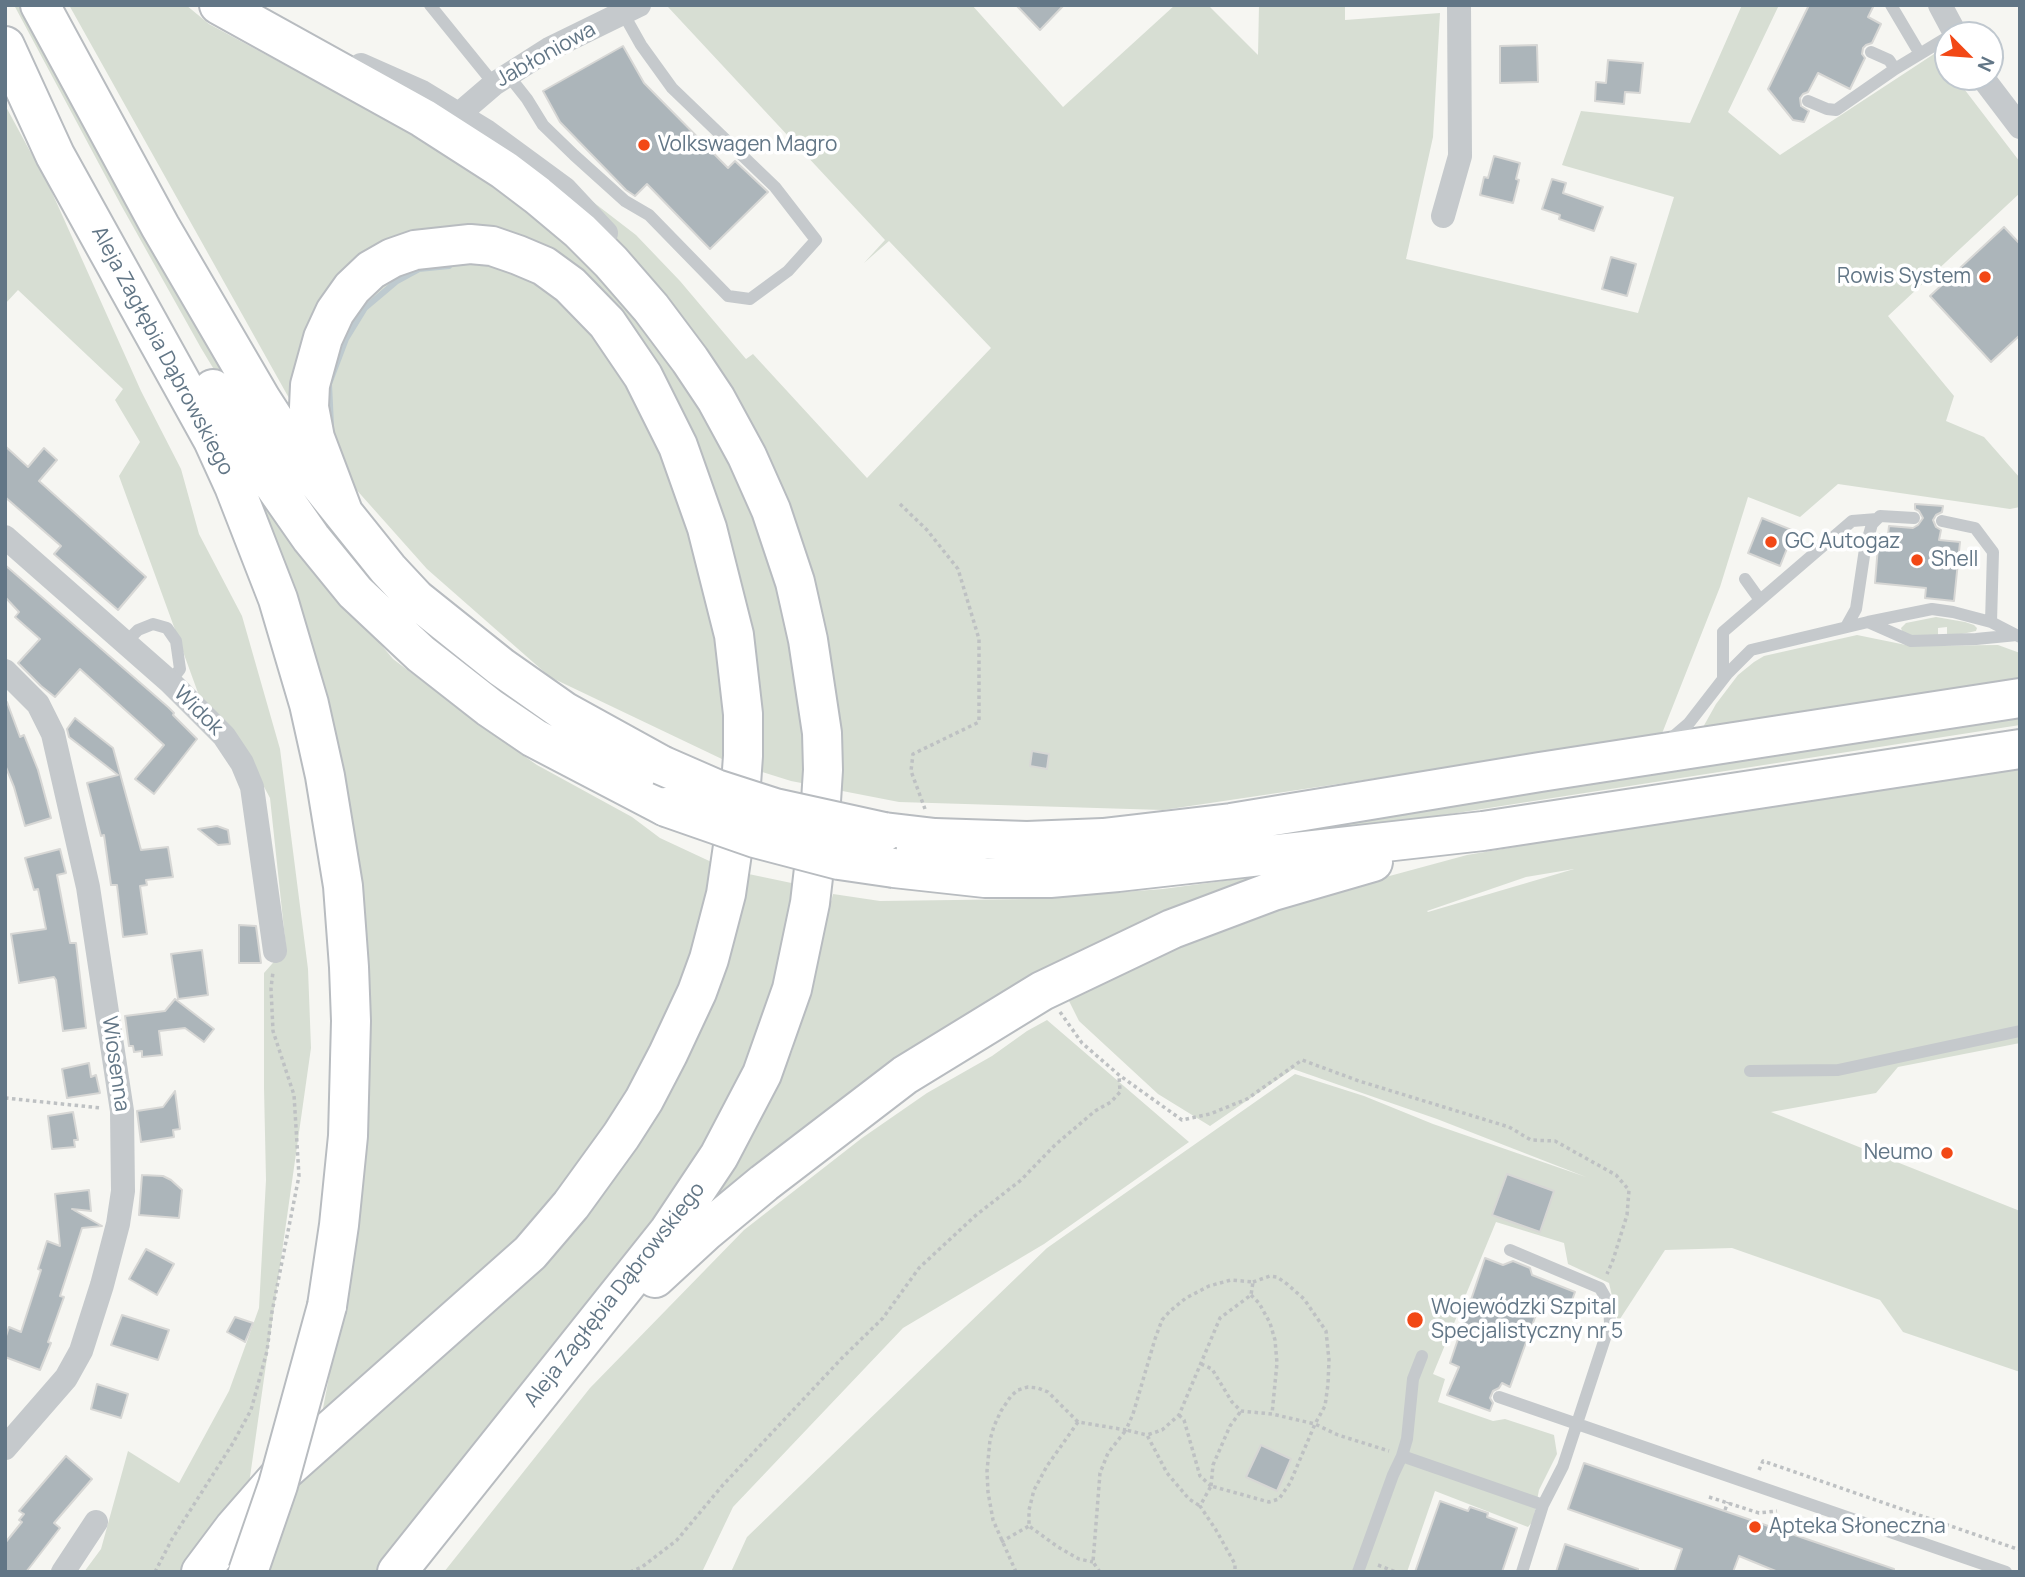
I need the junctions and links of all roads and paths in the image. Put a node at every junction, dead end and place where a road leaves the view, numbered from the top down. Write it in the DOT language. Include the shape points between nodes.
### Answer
graph roads {
  1 [pos="40,5"];
  2 [pos="219,5"];
  3 [pos="430,5"];
  4 [pos="1459,5"];
  5 [pos="1891,5"];
  6 [pos="631,9"];
  7 [pos="5,38"];
  8 [pos="5,46"];
  9 [pos="1934,46"];
  10 [pos="1871,52"];
  11 [pos="1920,54"];
  12 [pos="306,55"];
  13 [pos="1895,69"];
  14 [pos="501,80"];
  15 [pos="1993,91"];
  16 [pos="1808,101"];
  17 [pos="459,114"];
  18 [pos="2020,127"];
  19 [pos="1443,216"];
  20 [pos="651,308"];
  21 [pos="900,504"];
  22 [pos="343,512"];
  23 [pos="1914,518"];
  24 [pos="1877,519"];
  25 [pos="1942,521"];
  26 [pos="5,537"];
  27 [pos="1745,579"];
  28 [pos="1760,600"];
  29 [pos="1868,622"];
  30 [pos="1991,622"];
  31 [pos="1846,627"];
  32 [pos="2019,636"];
  33 [pos="125,643"];
  34 [pos="5,671"];
  35 [pos="1723,680"];
  36 [pos="170,682"];
  37 [pos="2020,698"];
  38 [pos="2020,749"];
  39 [pos="1650,756"];
  40 [pos="1483,831"];
  41 [pos="935,838"];
  42 [pos="889,850"];
  43 [pos="275,951"];
  44 [pos="1042,991"];
  45 [pos="2020,1031"];
  46 [pos="1750,1071"];
  47 [pos="1119,1075"];
  48 [pos="5,1098"];
  49 [pos="122,1111"];
  50 [pos="1510,1250"];
  51 [pos="1253,1282"];
  52 [pos="1600,1288"];
  53 [pos="1251,1295"];
  54 [pos="1422,1356"];
  55 [pos="563,1364"];
  56 [pos="1201,1364"];
  57 [pos="1499,1397"];
  58 [pos="1241,1411"];
  59 [pos="1272,1413"];
  60 [pos="1179,1415"];
  61 [pos="1078,1422"];
  62 [pos="1315,1424"];
  63 [pos="1576,1424"];
  64 [pos="1126,1430"];
  65 [pos="1147,1435"];
  66 [pos="5,1448"];
  67 [pos="1402,1456"];
  68 [pos="1822,1482"];
  69 [pos="1211,1486"];
  70 [pos="1709,1497"];
  71 [pos="1728,1502"];
  72 [pos="1543,1505"];
  73 [pos="1200,1506"];
  74 [pos="1725,1510"];
  75 [pos="1789,1515"];
  76 [pos="96,1522"];
  77 [pos="1029,1526"];
  78 [pos="1001,1542"];
  79 [pos="2020,1550"];
  80 [pos="1093,1562"];
  81 [pos="1991,1569"];
  82 [pos="63,1572"];
  83 [pos="155,1572"];
  84 [pos="201,1572"];
  85 [pos="248,1572"];
  86 [pos="397,1572"];
  87 [pos="630,1572"];
  88 [pos="1016,1572"];
  89 [pos="1100,1572"];
  90 [pos="1235,1572"];
  91 [pos="1358,1572"];
  92 [pos="1522,1572"];
  93 [pos="2006,1572"];
  1 -- 22 [label="main road" via="261,399 299,458"];
  2 -- 12 [label="main road, Aleja Zagłębia Dąbrowskiego"];
  3 -- 14 [label="lane"];
  4 -- 19 [label="street" via="1460,156"];
  5 -- 11 [label="lane"];
  6 -- 14 [label="street, Jabłoniowa" via="549,49"];
  6 -- 14 [label="lane" via="641,45 672,88 775,187 816,240 788,271 750,299 728,296 649,215 625,201 574,155 543,125 527,99"];
  7 -- 42 [label="main road, bridge" via="73,142 253,455 355,592 421,654 534,738 666,807 755,838 839,860"];
  8 -- 85 [label="main road, Aleja Zagłębia Dąbrowskiego, bridge" via="55,155 234,486 278,599 325,776 342,886 351,1021 340,1225 327,1306 278,1485"];
  9 -- 11 [label="lane"];
  10 -- 13 [label="lane" via="1889,60"];
  11 -- 13 [label="lane"];
  12 -- 17 [label="street" via="354,62"];
  12 -- 20 [label="main road, Aleja Zagłębia Dąbrowskiego" via="423,118 515,178 580,231"];
  13 -- 16 [label="lane" via="1836,110"];
  14 -- 17 [label="street, Jabłoniowa"];
  15 -- 18 [label="street"];
  17 -- 20 [label="street" via="565,189 622,250"];
  20 -- 55 [label="main road, Aleja Zagłębia Dąbrowskiego" via="716,399 752,466 784,547 816,684 822,733 820,817 797,969 762,1074 719,1156 669,1231"];
  21 -- 41 [label="path" via="958,569 979,639 979,723 913,754 911,771"];
  22 -- 42 [label="main road, bridge" via="416,599 565,712 661,765 716,789"];
  22 -- 84 [label="main road" via="315,438 309,407 323,338 352,288 371,270 415,250 492,246 544,266 607,323 643,376 678,446 707,528 734,635 743,714 740,798 726,894 697,992 644,1100 607,1157 530,1253 291,1465"];
  23 -- 24 [label="lane"];
  24 -- 28 [label="lane" via="1852,521"];
  24 -- 31 [label="lane" via="1866,549 1856,609"];
  25 -- 30 [label="lane" via="1975,528 1993,552"];
  26 -- 33 [label="street, Widok"];
  27 -- 28 [label="lane"];
  28 -- 35 [label="lane" via="1723,632"];
  29 -- 30 [label="lane" via="1932,609"];
  29 -- 31 [label="lane"];
  29 -- 32 [label="lane" via="1912,641"];
  30 -- 32 [label="lane"];
  31 -- 35 [label="lane" via="1751,650"];
  33 -- 36 [label="street, Widok"];
  33 -- 36 [label="lane" via="153,624 167,628 176,641 180,669"];
  34 -- 49 [label="street, Wiosenna" via="38,704 53,734 88,887"];
  35 -- 39 [label="lane" via="1689,723"];
  36 -- 43 [label="street, Widok" via="224,736 252,787"];
  37 -- 39 [label="main road"];
  38 -- 40 [label="main road"];
  39 -- 41 [label="main road" via="1231,823 1103,838"];
  40 -- 42 [label="main road" via="1050,878 985,878"];
  40 -- 44 [label="main road" via="1273,891 1172,929"];
  41 -- 42 [label="main road"];
  43 -- 83 [label="path" via="273,1031 294,1095 299,1176 267,1350 251,1410"];
  44 -- 47 [label="path" via="1082,1043"];
  44 -- 55 [label="main road" via="905,1075 764,1183"];
  45 -- 46 [label="lane" via="1839,1070"];
  47 -- 52 [label="path" via="1182,1120 1247,1100 1302,1060 1509,1127 1531,1140 1555,1141 1616,1175 1629,1190 1614,1260"];
  47 -- 87 [label="path" via="1120,1092 1111,1102 1085,1119 919,1268 883,1318 677,1539"];
  48 -- 49 [label="path"];
  49 -- 66 [label="street, Wiosenna" via="123,1191 118,1224 80,1351 66,1378"];
  50 -- 52 [label="lane"];
  51 -- 53 [label="path"];
  51 -- 62 [label="path" via="1277,1277 1304,1299 1326,1331 1328,1384 1325,1406"];
  51 -- 64 [label="path" via="1231,1280 1209,1286 1186,1298 1162,1320"];
  52 -- 63 [label="lane" via="1609,1304 1610,1323"];
  53 -- 56 [label="path" via="1220,1318"];
  53 -- 59 [label="path" via="1270,1323 1275,1340"];
  54 -- 67 [label="lane" via="1413,1379"];
  55 -- 86 [label="main road, Aleja Zagłębia Dąbrowskiego"];
  56 -- 58 [label="path" via="1212,1369"];
  56 -- 60 [label="path"];
  57 -- 63 [label="lane"];
  58 -- 59 [label="path"];
  58 -- 69 [label="path" via="1213,1465"];
  59 -- 62 [label="path"];
  60 -- 65 [label="path" via="1162,1430"];
  60 -- 69 [label="path" via="1200,1476"];
  61 -- 64 [label="path"];
  61 -- 77 [label="path" via="1034,1490"];
  61 -- 78 [label="path" via="1048,1392 1028,1387 1011,1396 1001,1411 990,1440 987,1471 993,1520"];
  62 -- 67 [label="path"];
  62 -- 69 [label="path" via="1279,1499 1269,1502"];
  63 -- 72 [label="lane" via="1563,1466"];
  63 -- 81 [label="lane"];
  64 -- 65 [label="path"];
  64 -- 80 [label="path" via="1108,1453 1100,1473"];
  65 -- 73 [label="path" via="1167,1473"];
  67 -- 72 [label="lane"];
  67 -- 91 [label="lane"];
  68 -- 79 [label="path"];
  69 -- 73 [label="path"];
  70 -- 71 [label="path"];
  71 -- 74 [label="path"];
  71 -- 75 [label="path" via="1759,1513 1776,1510"];
  72 -- 92 [label="lane"];
  73 -- 90 [label="path" via="1235,1564"];
  76 -- 82 [label="street"];
  77 -- 78 [label="path"];
  77 -- 80 [label="path" via="1079,1559"];
  78 -- 88 [label="path"];
  80 -- 89 [label="path"];
  81 -- 93 [label="lane"];
}
